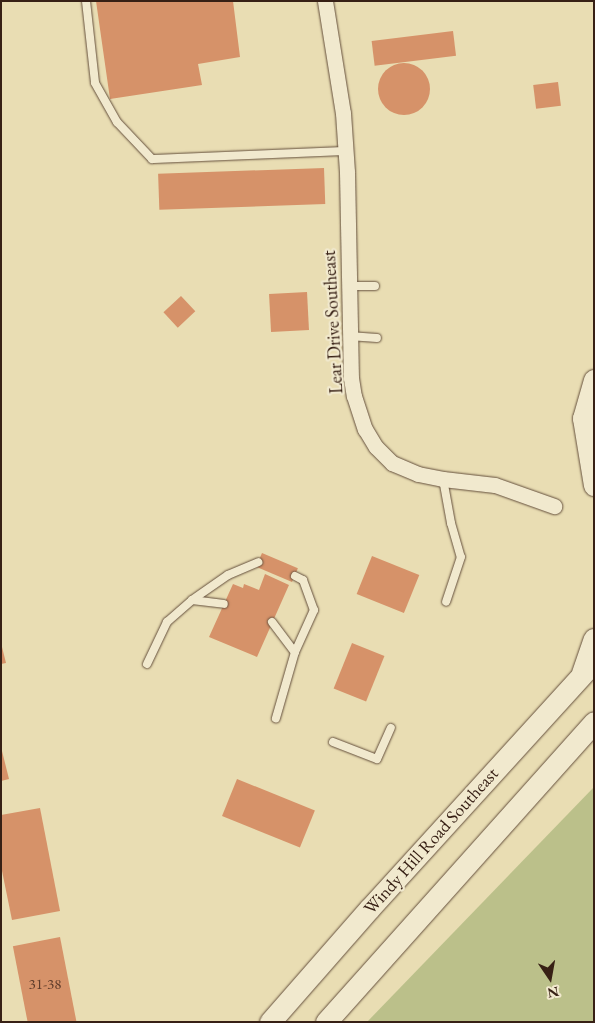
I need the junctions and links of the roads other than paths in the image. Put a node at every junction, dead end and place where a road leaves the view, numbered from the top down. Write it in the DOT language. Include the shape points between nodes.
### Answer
graph roads {
  1 [pos="86,1"];
  2 [pos="325,1"];
  3 [pos="346,151"];
  4 [pos="349,286"];
  5 [pos="375,286"];
  6 [pos="349,336"];
  7 [pos="377,338"];
  8 [pos="594,380"];
  9 [pos="443,480"];
  10 [pos="594,485"];
  11 [pos="554,506"];
  12 [pos="258,562"];
  13 [pos="294,576"];
  14 [pos="192,600"];
  15 [pos="446,602"];
  16 [pos="224,604"];
  17 [pos="272,622"];
  18 [pos="594,638"];
  19 [pos="295,652"];
  20 [pos="147,664"];
  21 [pos="588,668"];
  22 [pos="276,718"];
  23 [pos="594,722"];
  24 [pos="391,728"];
  25 [pos="333,742"];
  26 [pos="300,987"];
  27 [pos="270,1022"];
  28 [pos="284,1022"];
  29 [pos="326,1022"];
  1 -- 3 [label="lane" via="95,83 117,122 152,159"];
  2 -- 3 [label="street, Lear Drive Southeast"];
  3 -- 4 [label="street, Lear Drive Southeast"];
  4 -- 5 [label="lane"];
  4 -- 6 [label="street, Lear Drive Southeast"];
  6 -- 7 [label="lane"];
  6 -- 9 [label="street, Lear Drive Southeast" via="354,396 365,429 376,447 392,463"];
  8 -- 10 [label="main road" via="583,418"];
  9 -- 11 [label="street, Lear Drive Southeast" via="495,485"];
  9 -- 15 [label="lane" via="461,558"];
  12 -- 14 [label="lane" via="228,574"];
  13 -- 19 [label="lane" via="302,580 314,610"];
  14 -- 16 [label="lane"];
  14 -- 20 [label="lane" via="167,622"];
  17 -- 19 [label="lane"];
  18 -- 21 [label="main road"];
  19 -- 22 [label="lane"];
  21 -- 26 [label="main road, Windy Hill Road Southeast"];
  23 -- 29 [label="main road"];
  24 -- 25 [label="lane" via="377,759"];
  26 -- 27 [label="main road, Windy Hill Road Southeast"];
  26 -- 28 [label="main road"];
}
